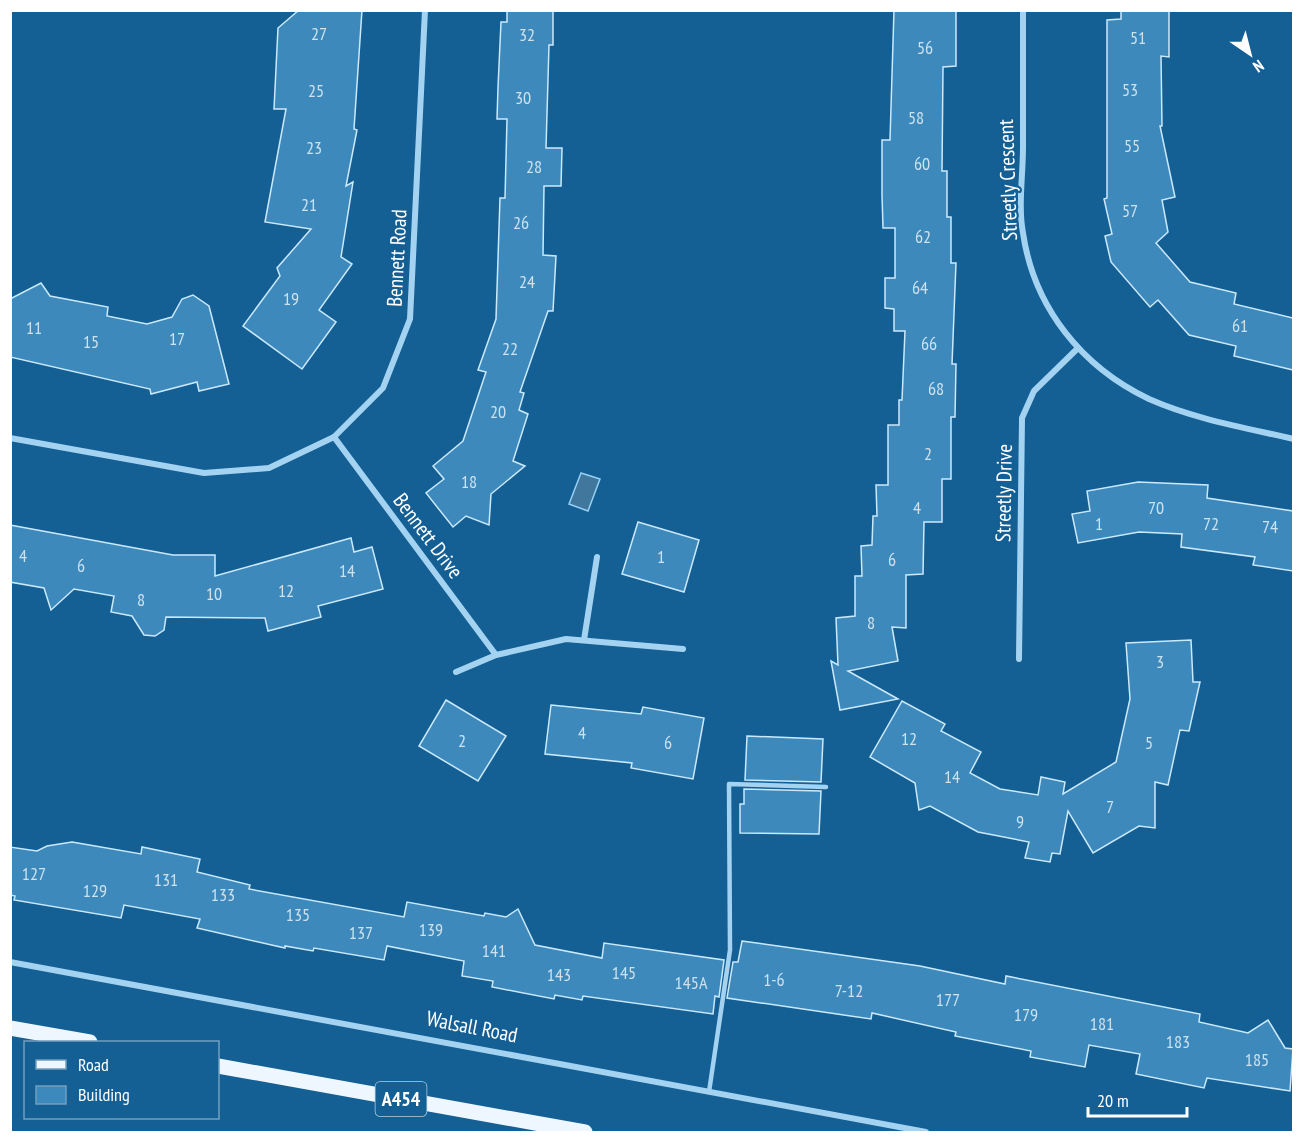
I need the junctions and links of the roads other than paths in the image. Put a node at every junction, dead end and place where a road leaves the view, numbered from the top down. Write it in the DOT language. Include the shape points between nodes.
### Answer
graph roads {
  1 [pos="425,10"];
  2 [pos="1023,10"];
  3 [pos="1077,349"];
  4 [pos="334,437"];
  5 [pos="10,438"];
  6 [pos="1293,439"];
  7 [pos="597,557"];
  8 [pos="584,640"];
  9 [pos="683,649"];
  10 [pos="496,655"];
  11 [pos="1019,658"];
  12 [pos="456,672"];
  13 [pos="826,787"];
  14 [pos="10,962"];
  15 [pos="10,1028"];
  16 [pos="84,1041"];
  17 [pos="219,1066"];
  18 [pos="709,1092"];
  19 [pos="585,1132"];
  20 [pos="926,1132"];
  1 -- 4 [label="street, Bennett Road" via="410,319 383,388"];
  2 -- 3 [label="street, Streetly Crescent" via="1022,231 1032,271 1048,310"];
  3 -- 6 [label="street, Streetly Crescent" via="1114,381 1152,400"];
  3 -- 11 [label="street, Streetly Drive" via="1034,391 1022,418"];
  4 -- 5 [label="street, Bennett Road" via="269,468 204,473"];
  4 -- 10 [label="street, Bennett Drive"];
  7 -- 8 [label="street"];
  8 -- 9 [label="street"];
  8 -- 10 [label="street" via="566,639"];
  10 -- 12 [label="street"];
  13 -- 18 [label="lane" via="729,784 730,950"];
  14 -- 18 [label="street, Walsall Road"];
  15 -- 16 [label="main road"];
  17 -- 19 [label="main road, A454"];
  18 -- 20 [label="street, Walsall Road"];
}
